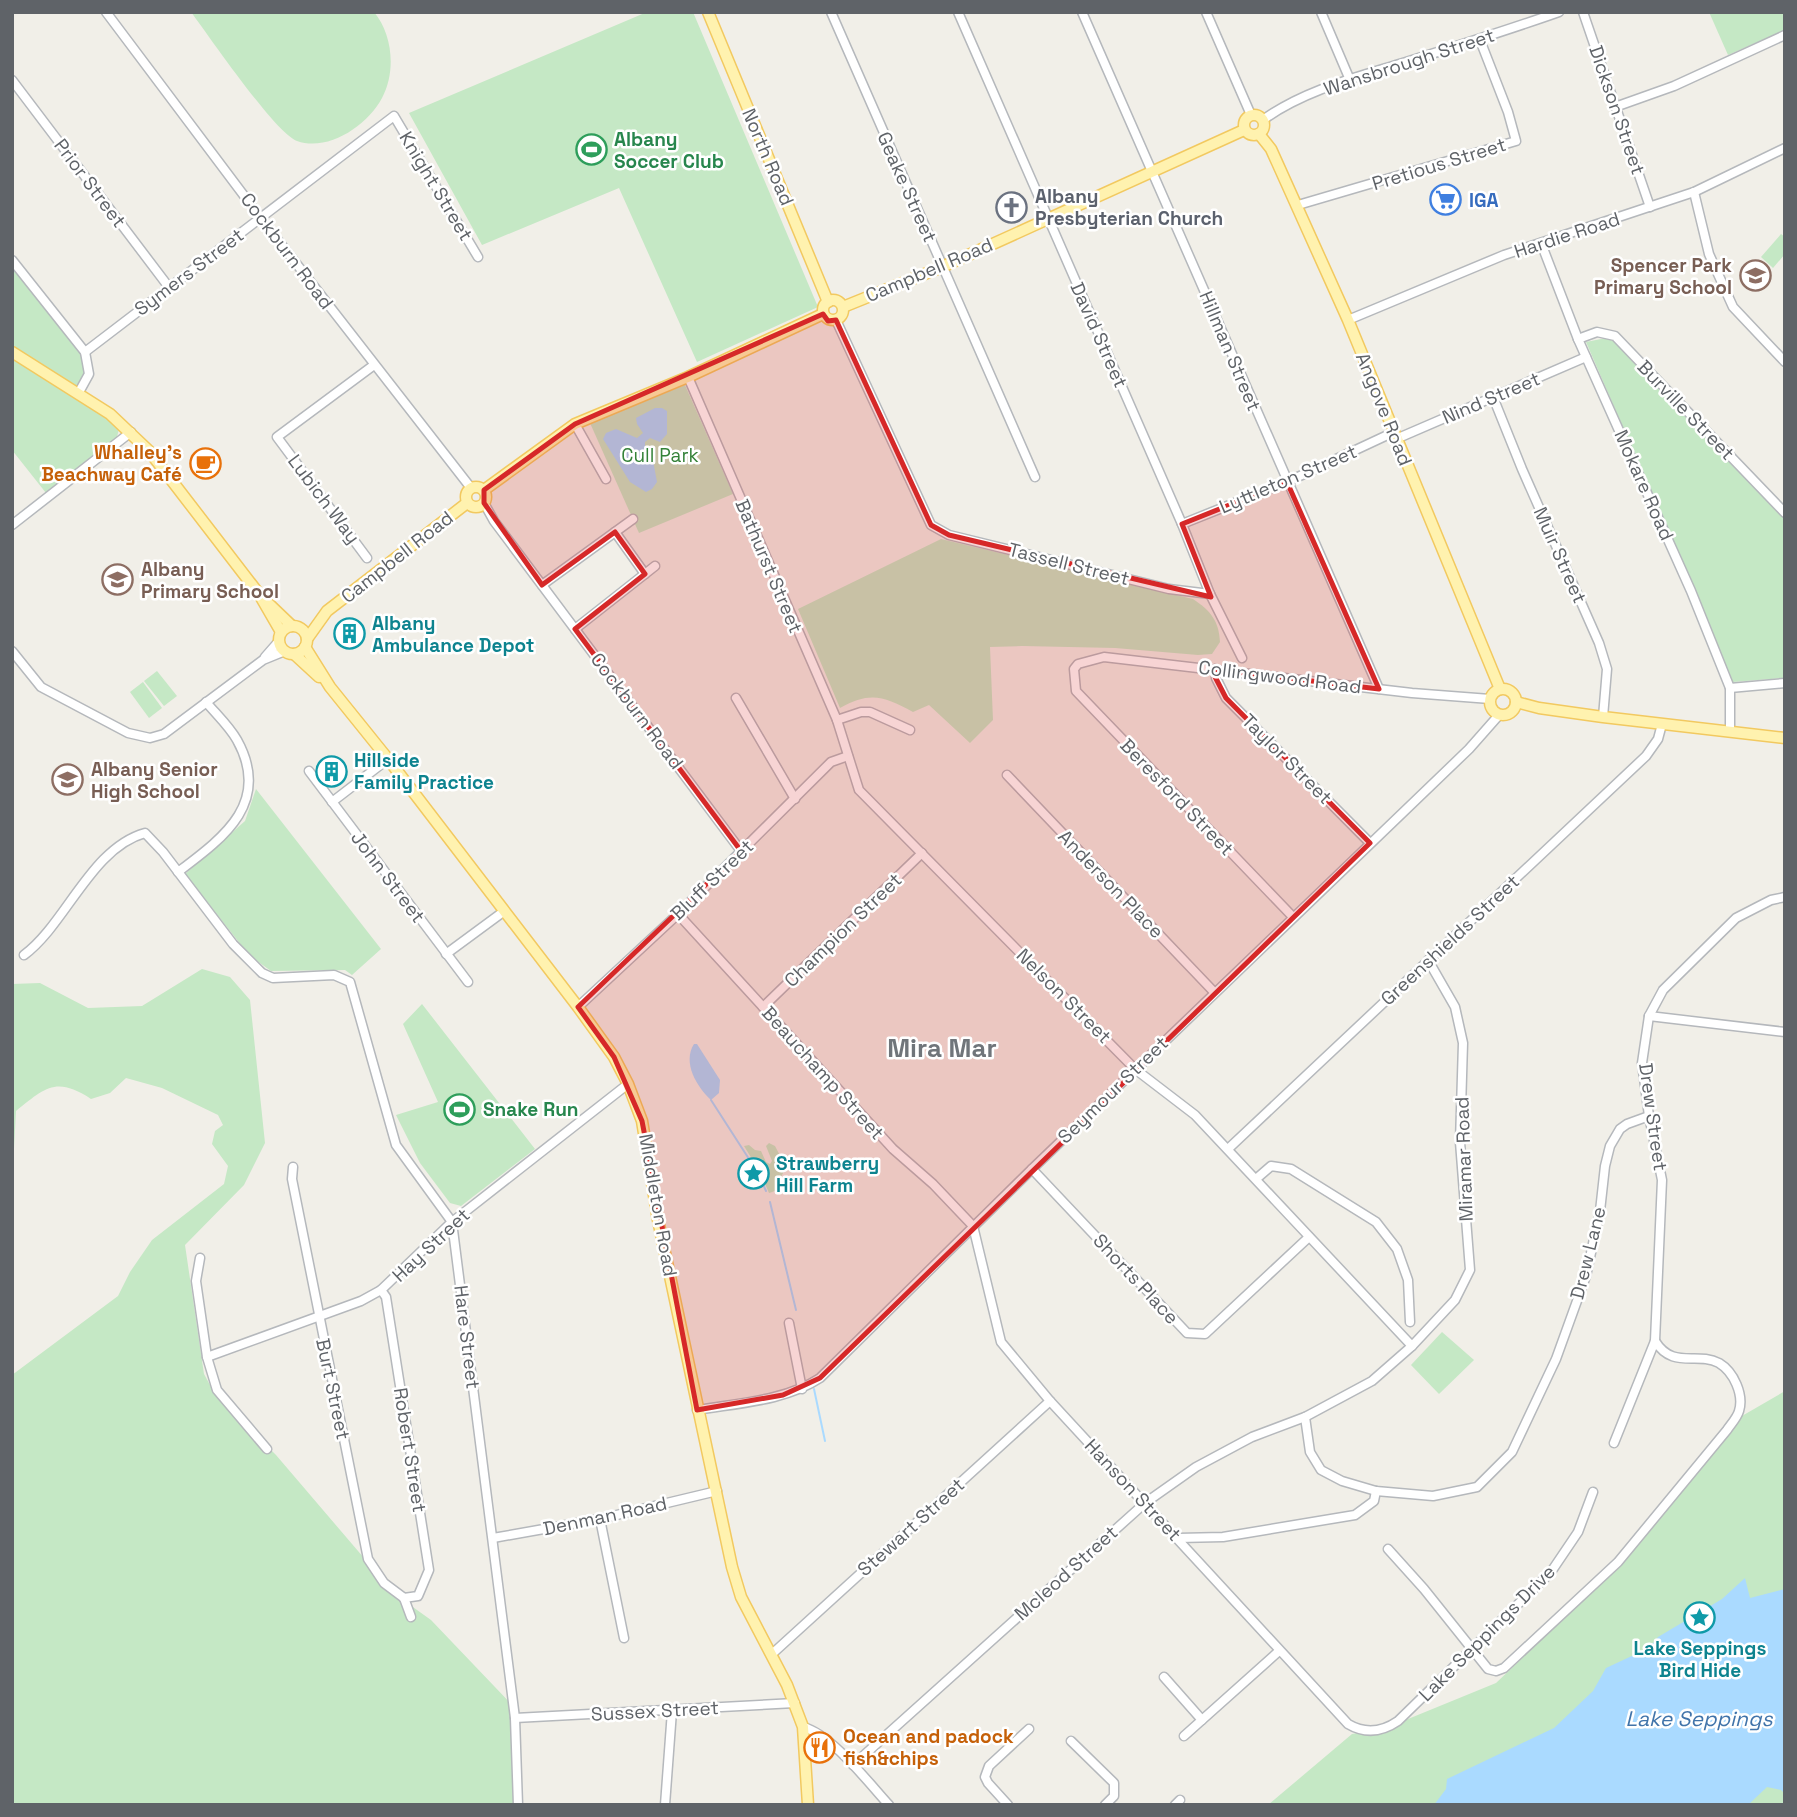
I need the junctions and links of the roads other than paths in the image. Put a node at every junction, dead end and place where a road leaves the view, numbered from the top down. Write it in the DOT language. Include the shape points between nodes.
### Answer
graph roads {
  1 [pos="106,12"];
  2 [pos="708,12"];
  3 [pos="831,12"];
  4 [pos="958,12"];
  5 [pos="1082,12"];
  6 [pos="1206,12"];
  7 [pos="1321,12"];
  8 [pos="1559,12"];
  9 [pos="1583,12"];
  10 [pos="1785,35"];
  11 [pos="1480,40"];
  12 [pos="12,80"];
  13 [pos="1350,80"];
  14 [pos="1615,107"];
  15 [pos="1251,115"];
  16 [pos="394,116"];
  17 [pos="1263,120"];
  18 [pos="1244,130"];
  19 [pos="1259,134"];
  20 [pos="1785,148"];
  21 [pos="1152,171"];
  22 [pos="1694,192"];
  23 [pos="1297,205"];
  24 [pos="1650,207"];
  25 [pos="260,217"];
  26 [pos="1048,218"];
  27 [pos="1541,243"];
  28 [pos="478,257"];
  29 [pos="12,260"];
  30 [pos="942,267"];
  31 [pos="168,286"];
  32 [pos="828,302"];
  33 [pos="843,307"];
  34 [pos="823,314"];
  35 [pos="836,320"];
  36 [pos="1348,320"];
  37 [pos="1578,338"];
  38 [pos="12,352"];
  39 [pos="85,352"];
  40 [pos="1586,357"];
  41 [pos="1785,362"];
  42 [pos="374,365"];
  43 [pos="688,377"];
  44 [pos="78,394"];
  45 [pos="1493,397"];
  46 [pos="575,424"];
  47 [pos="131,432"];
  48 [pos="1395,436"];
  49 [pos="1035,477"];
  50 [pos="606,479"];
  51 [pos="1287,482"];
  52 [pos="471,488"];
  53 [pos="484,490"];
  54 [pos="467,503"];
  55 [pos="484,503"];
  56 [pos="1785,513"];
  57 [pos="633,519"];
  58 [pos="1182,524"];
  59 [pos="12,525"];
  60 [pos="615,532"];
  61 [pos="367,558"];
  62 [pos="655,566"];
  63 [pos="645,574"];
  64 [pos="542,585"];
  65 [pos="259,594"];
  66 [pos="1210,594"];
  67 [pos="327,611"];
  68 [pos="296,627"];
  69 [pos="575,629"];
  70 [pos="280,636"];
  71 [pos="306,643"];
  72 [pos="12,651"];
  73 [pos="290,652"];
  74 [pos="1242,658"];
  75 [pos="263,660"];
  76 [pos="1074,669"];
  77 [pos="1215,669"];
  78 [pos="1785,683"];
  79 [pos="330,687"];
  80 [pos="1730,688"];
  81 [pos="1379,689"];
  82 [pos="1500,689"];
  83 [pos="736,698"];
  84 [pos="1490,699"];
  85 [pos="206,702"];
  86 [pos="1516,702"];
  87 [pos="1499,715"];
  88 [pos="1603,717"];
  89 [pos="836,720"];
  90 [pos="1662,724"];
  91 [pos="910,730"];
  92 [pos="1730,731"];
  93 [pos="1785,738"];
  94 [pos="849,756"];
  95 [pos="388,759"];
  96 [pos="309,771"];
  97 [pos="1007,775"];
  98 [pos="795,799"];
  99 [pos="332,802"];
  100 [pos="1370,843"];
  101 [pos="741,851"];
  102 [pos="922,853"];
  103 [pos="178,872"];
  104 [pos="1785,897"];
  105 [pos="503,912"];
  106 [pos="678,914"];
  107 [pos="1293,917"];
  108 [pos="446,954"];
  109 [pos="24,955"];
  110 [pos="1428,960"];
  111 [pos="468,982"];
  112 [pos="1214,992"];
  113 [pos="578,1007"];
  114 [pos="763,1007"];
  115 [pos="1649,1016"];
  116 [pos="1785,1032"];
  117 [pos="1136,1069"];
  118 [pos="628,1084"];
  119 [pos="1649,1116"];
  120 [pos="1228,1149"];
  121 [pos="293,1167"];
  122 [pos="1032,1169"];
  123 [pos="1256,1179"];
  124 [pos="452,1222"];
  125 [pos="973,1227"];
  126 [pos="1309,1237"];
  127 [pos="200,1258"];
  128 [pos="382,1290"];
  129 [pos="318,1317"];
  130 [pos="1410,1322"];
  131 [pos="789,1323"];
  132 [pos="1655,1341"];
  133 [pos="1412,1346"];
  134 [pos="206,1357"];
  135 [pos="802,1388"];
  136 [pos="1050,1401"];
  137 [pos="697,1409"];
  138 [pos="1305,1418"];
  139 [pos="1614,1443"];
  140 [pos="267,1449"];
  141 [pos="717,1491"];
  142 [pos="1376,1491"];
  143 [pos="1593,1492"];
  144 [pos="1145,1503"];
  145 [pos="600,1519"];
  146 [pos="493,1538"];
  147 [pos="1178,1538"];
  148 [pos="1388,1549"];
  149 [pos="404,1598"];
  150 [pos="411,1617"];
  151 [pos="624,1638"];
  152 [pos="1472,1650"];
  153 [pos="1279,1651"];
  154 [pos="772,1654"];
  155 [pos="1164,1677"];
  156 [pos="795,1703"];
  157 [pos="672,1711"];
  158 [pos="515,1718"];
  159 [pos="1202,1720"];
  160 [pos="1348,1724"];
  161 [pos="803,1727"];
  162 [pos="1029,1729"];
  163 [pos="1184,1736"];
  164 [pos="1071,1741"];
  165 [pos="853,1765"];
  166 [pos="518,1805"];
  167 [pos="665,1805"];
  168 [pos="808,1805"];
  169 [pos="889,1805"];
  170 [pos="1008,1805"];
  171 [pos="1105,1805"];
  1 -- 25 [label="street, Cockburn Road"];
  2 -- 32 [label="main road, North Road"];
  3 -- 30 [label="street, Geake Street"];
  4 -- 26 [label="street, David Street"];
  5 -- 21 [label="street, Hillman Street"];
  6 -- 15 [label="street"];
  7 -- 13 [label="street"];
  8 -- 11 [label="street, Wansbrough Street"];
  9 -- 14 [label="street, Dickson Street"];
  10 -- 14 [label="street" via="1674,86"];
  11 -- 13 [label="street, Wansbrough Street"];
  11 -- 23 [label="street, Pretious Street" via="1517,141"];
  12 -- 31 [label="street, Prior Street"];
  13 -- 17 [label="street, Wansbrough Street" via="1277,109"];
  14 -- 24 [label="street, Dickson Street"];
  15 -- 17 [label="main road"];
  15 -- 18 [label="main road" via="1244,121"];
  16 -- 25 [label="street, Symers Street"];
  16 -- 28 [label="street, Knight Street"];
  17 -- 19 [label="main road"];
  18 -- 19 [label="main road"];
  18 -- 21 [label="main road, Campbell Road"];
  19 -- 23 [label="main road, Angove Road"];
  20 -- 22 [label="street, Hardie Road"];
  21 -- 26 [label="main road, Campbell Road"];
  21 -- 51 [label="street, Hillman Street"];
  22 -- 24 [label="street, Hardie Road"];
  22 -- 41 [label="street" via="1709,254 1733,307"];
  23 -- 36 [label="main road, Angove Road"];
  24 -- 27 [label="street, Hardie Road"];
  25 -- 31 [label="street, Symers Street"];
  25 -- 42 [label="street, Cockburn Road"];
  26 -- 30 [label="main road, Campbell Road"];
  26 -- 58 [label="street, David Street"];
  27 -- 36 [label="street, Hardie Road"];
  27 -- 37 [label="street, Mokare Road"];
  29 -- 39 [label="street"];
  30 -- 33 [label="main road, Campbell Road"];
  30 -- 49 [label="street, Geake Street"];
  31 -- 39 [label="street, Symers Street"];
  32 -- 33 [label="main road"];
  32 -- 34 [label="main road"];
  33 -- 35 [label="main road"];
  34 -- 35 [label="main road"];
  34 -- 43 [label="main road"];
  35 -- 66 [label="street, Tassell Street" via="931,525 949,535 1169,589"];
  36 -- 48 [label="main road, Angove Road"];
  37 -- 40 [label="street, Mokare Road"];
  37 -- 56 [label="street, Burville Street" via="1597,332 1615,337"];
  38 -- 44 [label="main road"];
  39 -- 44 [label="street" via="89,374"];
  40 -- 45 [label="street, Nind Street"];
  40 -- 80 [label="street, Mokare Road"];
  42 -- 52 [label="street, Cockburn Road"];
  42 -- 61 [label="street, Lubich Way" via="277,437"];
  43 -- 46 [label="main road"];
  43 -- 89 [label="street, Bathurst Street"];
  44 -- 47 [label="main road"];
  45 -- 48 [label="street, Nind Street"];
  45 -- 88 [label="street, Muir Street" via="1608,669"];
  46 -- 50 [label="street"];
  46 -- 53 [label="main road"];
  47 -- 59 [label="street"];
  47 -- 65 [label="main road"];
  48 -- 51 [label="street, Lyttleton Street"];
  48 -- 82 [label="main road, Angove Road"];
  51 -- 58 [label="street, Lyttleton Street"];
  51 -- 81 [label="street, Hillman Street"];
  52 -- 53 [label="main road"];
  52 -- 54 [label="main road" via="465,496"];
  53 -- 55 [label="main road"];
  54 -- 55 [label="main road" via="477,507"];
  54 -- 67 [label="main road, Campbell Road"];
  55 -- 64 [label="street, Cockburn Road"];
  57 -- 60 [label="street"];
  58 -- 66 [label="street, David Street"];
  60 -- 63 [label="street"];
  60 -- 64 [label="street"];
  62 -- 63 [label="street"];
  63 -- 69 [label="street"];
  64 -- 69 [label="street, Cockburn Road"];
  65 -- 68 [label="main road"];
  65 -- 70 [label="main road"];
  66 -- 74 [label="street, David Street"];
  67 -- 68 [label="main road, Campbell Road"];
  67 -- 71 [label="main road, Campbell Road"];
  68 -- 70 [label="main road, Campbell Road"];
  68 -- 71 [label="main road, Middleton Road"];
  69 -- 101 [label="street, Cockburn Road"];
  70 -- 73 [label="main road, Middleton Road"];
  70 -- 75 [label="street"];
  71 -- 73 [label="main road"];
  71 -- 79 [label="main road, Middleton Road"];
  72 -- 85 [label="street" via="41,687 128,733 150,738 164,734"];
  73 -- 75 [label="street"];
  73 -- 79 [label="main road, Middleton Road"];
  75 -- 85 [label="street"];
  76 -- 77 [label="street, Collingwood Road" via="1104,657"];
  76 -- 107 [label="street, Beresford Street" via="1076,691"];
  77 -- 81 [label="street, Collingwood Road"];
  77 -- 100 [label="street, Taylor Street" via="1226,698"];
  78 -- 80 [label="street"];
  79 -- 95 [label="main road, Middleton Road"];
  80 -- 92 [label="street, Mokare Road"];
  81 -- 84 [label="street, Collingwood Road"];
  82 -- 84 [label="main road"];
  82 -- 86 [label="main road" via="1508,690"];
  83 -- 98 [label="street"];
  84 -- 87 [label="main road" via="1491,709"];
  85 -- 103 [label="street" via="237,739 247,763 246,803 233,826"];
  86 -- 87 [label="main road" via="1514,710"];
  86 -- 88 [label="main road"];
  87 -- 100 [label="street, Seymour Street"];
  88 -- 90 [label="main road"];
  89 -- 91 [label="street" via="870,712"];
  89 -- 94 [label="street, Bathurst Street"];
  90 -- 92 [label="main road"];
  90 -- 110 [label="street, Greenshields Street" via="1646,756"];
  92 -- 93 [label="main road"];
  94 -- 98 [label="street, Bluff Street" via="831,762"];
  94 -- 102 [label="street, Nelson Street" via="859,790"];
  95 -- 99 [label="street"];
  95 -- 105 [label="main road, Middleton Road"];
  96 -- 99 [label="street, John Street"];
  97 -- 112 [label="street, Anderson Place"];
  98 -- 101 [label="street, Bluff Street"];
  99 -- 108 [label="street, John Street"];
  100 -- 107 [label="street, Seymour Street"];
  101 -- 106 [label="street, Bluff Street"];
  102 -- 114 [label="street, Champion Street"];
  102 -- 117 [label="street, Nelson Street"];
  103 -- 109 [label="street" via="145,833 130,837"];
  103 -- 124 [label="street, Hare Street" via="233,944 262,973 274,978 334,975 350,982 396,1145"];
  104 -- 115 [label="street, Drew Street" via="1735,918 1663,990"];
  105 -- 108 [label="street"];
  105 -- 113 [label="main road, Middleton Road"];
  106 -- 113 [label="street, Bluff Street"];
  106 -- 114 [label="street, Beauchamp Street"];
  107 -- 112 [label="street, Seymour Street"];
  108 -- 111 [label="street, John Street"];
  110 -- 120 [label="street, Greenshields Street"];
  110 -- 133 [label="street, Miramar Road" via="1455,1007 1463,1043 1460,1142 1470,1270 1455,1300"];
  112 -- 117 [label="street, Seymour Street"];
  113 -- 118 [label="main road, Middleton Road"];
  114 -- 125 [label="street, Beauchamp Street" via="892,1149"];
  115 -- 116 [label="street"];
  115 -- 119 [label="street, Drew Street" via="1642,1063"];
  117 -- 120 [label="street, Nelson Street" via="1195,1115"];
  117 -- 122 [label="street, Seymour Street"];
  118 -- 124 [label="street, Hay Street"];
  118 -- 137 [label="main road, Middleton Road" via="642,1121"];
  119 -- 132 [label="street, Drew Street" via="1662,1180"];
  119 -- 142 [label="street, Drew Lane" via="1620,1129 1610,1146 1586,1276 1560,1348 1512,1452 1477,1487 1433,1496"];
  120 -- 123 [label="street, Nelson Street"];
  121 -- 129 [label="street, Burt Street"];
  122 -- 125 [label="street, Seymour Street"];
  122 -- 126 [label="street, Shorts Place" via="1187,1333 1205,1334"];
  123 -- 126 [label="street, Nelson Street"];
  123 -- 130 [label="street" via="1271,1167 1291,1169 1376,1222 1397,1249 1408,1280"];
  124 -- 128 [label="street, Hay Street"];
  124 -- 146 [label="street, Hare Street"];
  125 -- 135 [label="street, Seymour Street" via="820,1378"];
  125 -- 136 [label="street, Hanson Street" via="1001,1342"];
  126 -- 133 [label="street, Nelson Street"];
  127 -- 134 [label="street" via="196,1281"];
  128 -- 129 [label="street, Hay Street"];
  128 -- 149 [label="street, Robert Street" via="429,1570 418,1595"];
  129 -- 134 [label="street, Hay Street"];
  129 -- 149 [label="street, Burt Street" via="369,1559 384,1583"];
  131 -- 135 [label="street"];
  132 -- 139 [label="street"];
  132 -- 152 [label="street" via="1670,1356 1707,1360 1723,1367 1740,1394 1735,1419 1618,1562 1510,1663 1492,1671"];
  133 -- 138 [label="street, Miramar Road" via="1372,1381"];
  134 -- 140 [label="street" via="217,1391"];
  135 -- 137 [label="street, Seymour Street"];
  136 -- 144 [label="street, Hanson Street"];
  136 -- 154 [label="street, Stewart Street"];
  137 -- 141 [label="main road, Middleton Road"];
  138 -- 142 [label="street, Drew Lane" via="1310,1452 1321,1470"];
  138 -- 144 [label="street, Mcleod Street" via="1252,1437 1196,1467"];
  141 -- 145 [label="street, Denman Road"];
  141 -- 154 [label="main road, Middleton Road" via="741,1597"];
  142 -- 147 [label="street" via="1374,1501 1355,1515 1223,1537"];
  143 -- 152 [label="street, Lake Seppings Drive" via="1564,1556"];
  144 -- 147 [label="street, Hanson Street"];
  144 -- 165 [label="street, Mcleod Street"];
  145 -- 146 [label="street, Denman Road"];
  145 -- 151 [label="street"];
  146 -- 158 [label="street, Hare Street"];
  147 -- 153 [label="street, Hanson Street"];
  148 -- 152 [label="street"];
  149 -- 150 [label="street"];
  152 -- 160 [label="street, Lake Seppings Drive" via="1394,1724 1369,1731"];
  153 -- 159 [label="street"];
  153 -- 160 [label="street, Hanson Street"];
  154 -- 156 [label="main road, Middleton Road"];
  155 -- 159 [label="street"];
  156 -- 157 [label="street, Sussex Street"];
  156 -- 161 [label="main road, Middleton Road"];
  157 -- 158 [label="street, Sussex Street"];
  157 -- 167 [label="street"];
  158 -- 166 [label="street, Hare Street"];
  159 -- 163 [label="street"];
  161 -- 165 [label="street" via="815,1730"];
  161 -- 168 [label="main road, Middleton Road"];
  162 -- 170 [label="street" via="989,1766 985,1777"];
  164 -- 171 [label="street" via="1114,1783 1114,1796"];
  165 -- 169 [label="street"];
}
